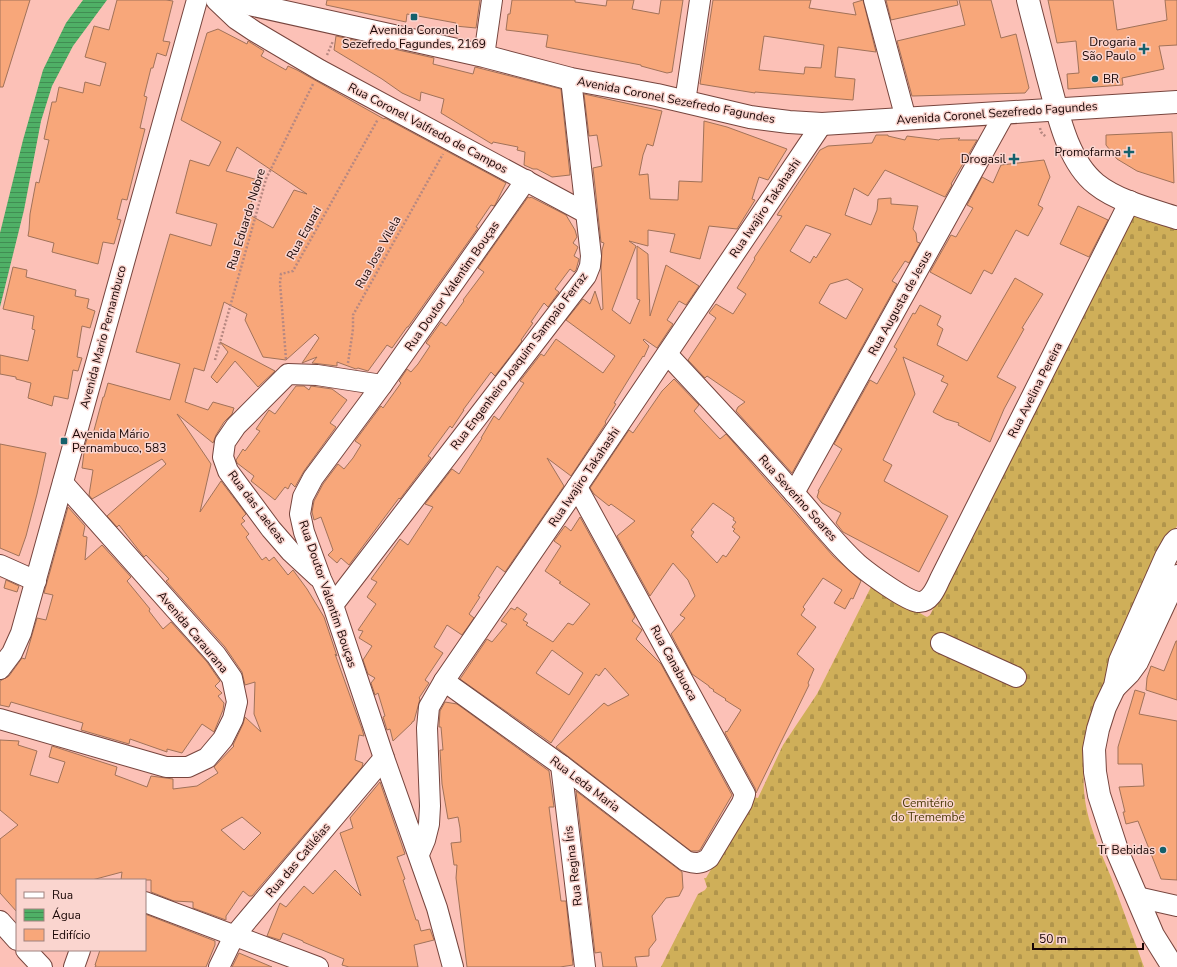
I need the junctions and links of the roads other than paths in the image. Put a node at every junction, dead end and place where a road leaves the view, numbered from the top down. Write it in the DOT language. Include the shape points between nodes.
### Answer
graph roads {
  1 [pos="196,0"];
  2 [pos="216,0"];
  3 [pos="231,0"];
  4 [pos="492,0"];
  5 [pos="700,0"];
  6 [pos="874,0"];
  7 [pos="1028,0"];
  8 [pos="268,8"];
  9 [pos="271,42"];
  10 [pos="484,56"];
  11 [pos="571,79"];
  12 [pos="685,102"];
  13 [pos="1177,102"];
  14 [pos="1056,109"];
  15 [pos="1006,113"];
  16 [pos="906,119"];
  17 [pos="822,124"];
  18 [pos="526,180"];
  19 [pos="1130,201"];
  20 [pos="586,213"];
  21 [pos="1177,218"];
  22 [pos="667,354"];
  23 [pos="382,385"];
  24 [pos="63,483"];
  25 [pos="577,487"];
  26 [pos="794,493"];
  27 [pos="1177,540"];
  28 [pos="0,565"];
  29 [pos="1177,576"];
  30 [pos="321,579"];
  31 [pos="940,579"];
  32 [pos="36,581"];
  33 [pos="333,605"];
  34 [pos="942,643"];
  35 [pos="0,669"];
  36 [pos="1016,677"];
  37 [pos="444,681"];
  38 [pos="1115,686"];
  39 [pos="0,719"];
  40 [pos="384,758"];
  41 [pos="561,765"];
  42 [pos="721,838"];
  43 [pos="419,854"];
  44 [pos="1137,897"];
  45 [pos="146,902"];
  46 [pos="1177,906"];
  47 [pos="0,921"];
  48 [pos="1153,935"];
  49 [pos="234,936"];
  50 [pos="16,939"];
  51 [pos="27,951"];
  52 [pos="80,951"];
  53 [pos="42,967"];
  54 [pos="74,967"];
  55 [pos="219,967"];
  56 [pos="318,967"];
  57 [pos="453,967"];
  58 [pos="585,967"];
  59 [pos="1158,967"];
  60 [pos="1173,967"];
  1 -- 24 [label="street, Avenida Mario Pernambuco"];
  2 -- 9 [label="street, Rua Coronel Valfredo de Campos" via="236,19"];
  3 -- 8 [label="main road, Avenida Coronel Sezefredo Fagundes"];
  4 -- 10 [label="street"];
  5 -- 12 [label="street"];
  6 -- 16 [label="street"];
  7 -- 14 [label="main road"];
  8 -- 9 [label="street" via="267,31"];
  8 -- 10 [label="main road, Avenida Coronel Sezefredo Fagundes"];
  9 -- 18 [label="street, Rua Coronel Valfredo de Campos"];
  10 -- 11 [label="main road, Avenida Coronel Sezefredo Fagundes"];
  11 -- 12 [label="main road, Avenida Coronel Sezefredo Fagundes"];
  11 -- 20 [label="street, Rua Engenheiro Joaquim Sampaio Ferraz"];
  12 -- 17 [label="main road, Avenida Coronel Sezefredo Fagundes" via="750,116"];
  13 -- 14 [label="main road, Avenida Coronel Sezefredo Fagundes"];
  14 -- 15 [label="main road, Avenida Coronel Sezefredo Fagundes"];
  14 -- 19 [label="main road" via="1070,147 1083,170 1096,184"];
  15 -- 16 [label="main road, Avenida Coronel Sezefredo Fagundes"];
  15 -- 26 [label="street, Rua Augusta de Jesus"];
  16 -- 17 [label="main road, Avenida Coronel Sezefredo Fagundes"];
  17 -- 22 [label="street, Rua Iwajiro Takahashi"];
  18 -- 20 [label="street, Rua Coronel Valfredo de Campos"];
  18 -- 23 [label="street, Rua Doutor Valentim Bouças"];
  19 -- 21 [label="main road"];
  19 -- 31 [label="street, Rua Avelina Pereira"];
  20 -- 33 [label="street, Rua Engenheiro Joaquim Sampaio Ferraz" via="591,256 586,276"];
  22 -- 25 [label="street, Rua Iwajiro Takahashi"];
  22 -- 26 [label="street, Rua Severino Soares"];
  23 -- 30 [label="street, Rua Doutor Valentim Bouças" via="313,478 303,497 300,514"];
  23 -- 30 [label="street, Rua das Laeleas" via="317,374 288,374 236,426 225,442 222,457 228,471 271,529 291,552"];
  24 -- 32 [label="street, Avenida Mario Pernambuco"];
  24 -- 39 [label="street, Avenida Caraurana" via="216,655 232,678 237,702 233,719 223,738 207,758 188,767 166,767"];
  25 -- 37 [label="street, Rua Iwajiro Takahashi"];
  25 -- 42 [label="street, Rua Canabuoca" via="745,794"];
  26 -- 31 [label="street, Rua Severino Soares" via="860,565 896,591 919,602 927,600"];
  27 -- 38 [label="main road" via="1166,557 1120,661"];
  28 -- 32 [label="street"];
  29 -- 38 [label="main road" via="1137,662 1129,674"];
  30 -- 33 [label="street, Rua Doutor Valentim Bouças"];
  32 -- 35 [label="street, Avenida Mario Pernambuco" via="21,633 12,653"];
  33 -- 40 [label="street, Rua Doutor Valentim Bouças"];
  34 -- 36 [label="street"];
  37 -- 41 [label="street, Rua Leda Maria"];
  37 -- 43 [label="street, Rua Iwajiro Takahashi" via="429,707 429,824"];
  38 -- 44 [label="main road" via="1098,728 1094,749 1095,772 1099,795 1118,853"];
  40 -- 43 [label="street, Rua Doutor Valentim Bouças"];
  40 -- 49 [label="street, Rua das Catiléias"];
  41 -- 42 [label="street, Rua Leda Maria" via="686,861 702,863 709,858"];
  41 -- 58 [label="street, Rua Regina Íris"];
  43 -- 57 [label="street, Rua Doutor Valentim Bouças"];
  44 -- 46 [label="street"];
  44 -- 48 [label="main road"];
  45 -- 49 [label="street"];
  47 -- 50 [label="street"];
  48 -- 59 [label="main road"];
  48 -- 60 [label="main road"];
  49 -- 55 [label="street, Rua das Catiléias"];
  49 -- 56 [label="street"];
  51 -- 53 [label="street"];
  52 -- 54 [label="street"];
}
